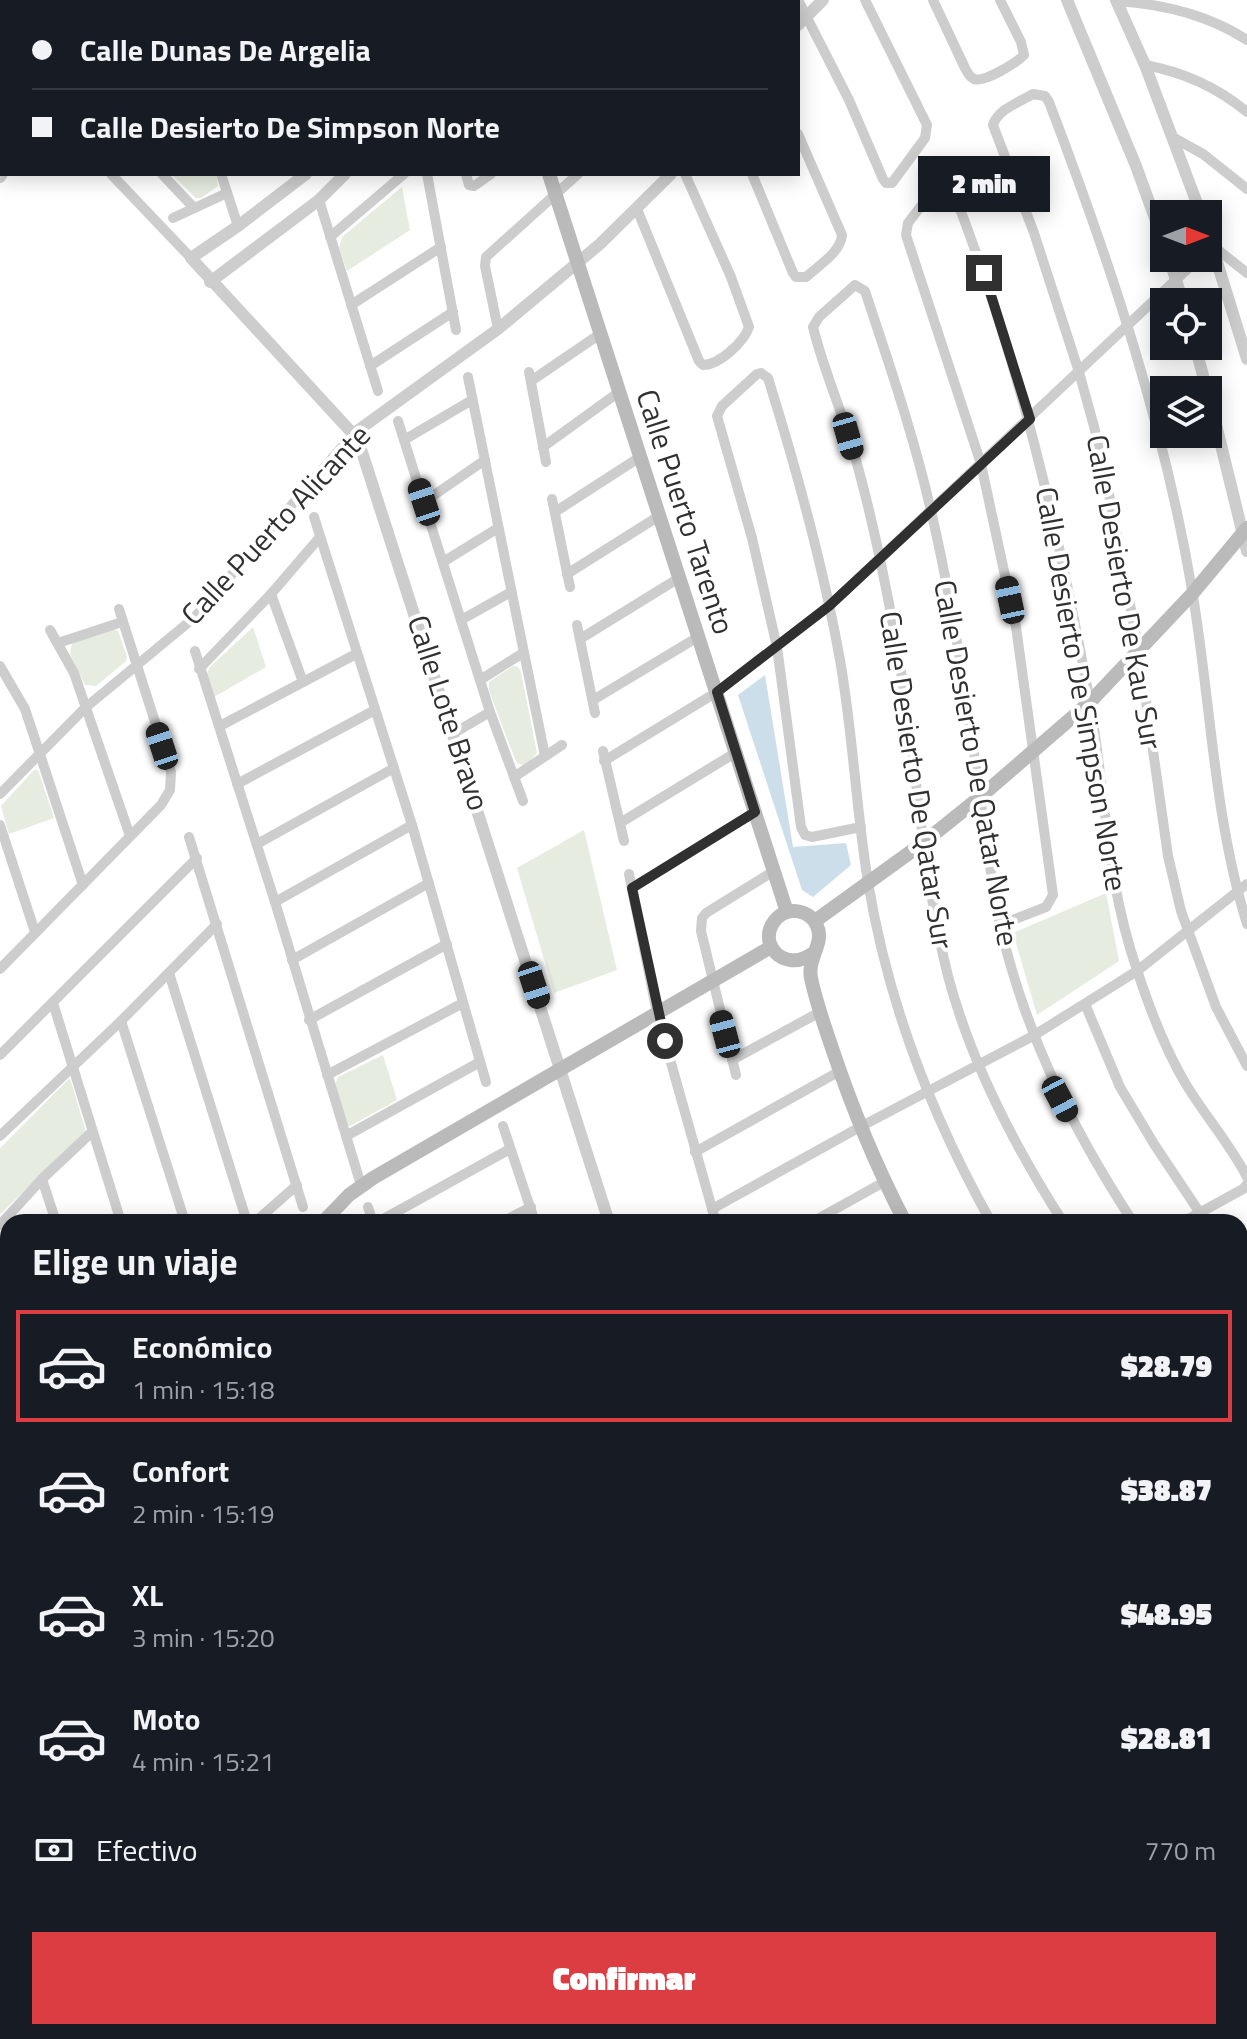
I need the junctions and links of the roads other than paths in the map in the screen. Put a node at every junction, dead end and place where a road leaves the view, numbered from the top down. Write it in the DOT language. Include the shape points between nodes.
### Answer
graph roads {
  1 [pos="823,0"];
  2 [pos="865,0"];
  3 [pos="933,0"];
  4 [pos="1000,0"];
  5 [pos="1067,0"];
  6 [pos="1116,0"];
  7 [pos="802,20"];
  8 [pos="1247,40"];
  9 [pos="1145,65"];
  10 [pos="1247,112"];
  11 [pos="1174,138"];
  12 [pos="800,139"];
  13 [pos="113,176"];
  14 [pos="164,176"];
  15 [pos="222,176"];
  16 [pos="303,176"];
  17 [pos="343,176"];
  18 [pos="402,176"];
  19 [pos="427,176"];
  20 [pos="467,176"];
  21 [pos="488,176"];
  22 [pos="550,176"];
  23 [pos="576,176"];
  24 [pos="669,176"];
  25 [pos="686,176"];
  26 [pos="753,176"];
  27 [pos="1247,189"];
  28 [pos="227,193"];
  29 [pos="555,196"];
  30 [pos="319,200"];
  31 [pos="1196,200"];
  32 [pos="1150,205"];
  33 [pos="194,208"];
  34 [pos="637,209"];
  35 [pos="173,218"];
  36 [pos="238,226"];
  37 [pos="330,237"];
  38 [pos="441,247"];
  39 [pos="1222,253"];
  40 [pos="191,258"];
  41 [pos="577,264"];
  42 [pos="1175,272"];
  43 [pos="1184,272"];
  44 [pos="1220,272"];
  45 [pos="1247,273"];
  46 [pos="1177,278"];
  47 [pos="210,282"];
  48 [pos="1180,288"];
  49 [pos="351,305"];
  50 [pos="453,312"];
  51 [pos="815,322"];
  52 [pos="1128,324"];
  53 [pos="498,329"];
  54 [pos="456,330"];
  55 [pos="600,334"];
  56 [pos="1246,352"];
  57 [pos="370,366"];
  58 [pos="1079,372"];
  59 [pos="468,377"];
  60 [pos="378,391"];
  61 [pos="619,392"];
  62 [pos="472,400"];
  63 [pos="1030,419"];
  64 [pos="398,421"];
  65 [pos="353,434"];
  66 [pos="404,440"];
  67 [pos="1222,444"];
  68 [pos="543,447"];
  69 [pos="640,457"];
  70 [pos="485,460"];
  71 [pos="546,462"];
  72 [pos="981,464"];
  73 [pos="552,499"];
  74 [pos="424,502"];
  75 [pos="555,512"];
  76 [pos="932,512"];
  77 [pos="659,516"];
  78 [pos="314,517"];
  79 [pos="498,528"];
  80 [pos="1245,530"];
  81 [pos="320,537"];
  82 [pos="1247,551"];
  83 [pos="880,561"];
  84 [pos="443,562"];
  85 [pos="567,574"];
  86 [pos="679,578"];
  87 [pos="570,587"];
  88 [pos="511,592"];
  89 [pos="271,594"];
  90 [pos="1192,594"];
  91 [pos="829,606"];
  92 [pos="119,609"];
  93 [pos="461,620"];
  94 [pos="122,622"];
  95 [pos="577,625"];
  96 [pos="50,630"];
  97 [pos="698,637"];
  98 [pos="580,639"];
  99 [pos="58,643"];
  100 [pos="777,647"];
  101 [pos="195,651"];
  102 [pos="1139,652"];
  103 [pos="523,653"];
  104 [pos="356,654"];
  105 [pos="136,665"];
  106 [pos="0,666"];
  107 [pos="199,669"];
  108 [pos="480,680"];
  109 [pos="303,682"];
  110 [pos="717,692"];
  111 [pos="593,700"];
  112 [pos="1090,702"];
  113 [pos="85,708"];
  114 [pos="375,710"];
  115 [pos="490,712"];
  116 [pos="595,713"];
  117 [pos="220,726"];
  118 [pos="454,733"];
  119 [pos="562,745"];
  120 [pos="1035,752"];
  121 [pos="40,753"];
  122 [pos="735,753"];
  123 [pos="545,756"];
  124 [pos="394,768"];
  125 [pos="514,777"];
  126 [pos="237,784"];
  127 [pos="0,794"];
  128 [pos="979,798"];
  129 [pos="523,801"];
  130 [pos="755,812"];
  131 [pos="620,823"];
  132 [pos="0,825"];
  133 [pos="412,825"];
  134 [pos="861,827"];
  135 [pos="130,836"];
  136 [pos="189,837"];
  137 [pos="624,841"];
  138 [pos="923,843"];
  139 [pos="257,844"];
  140 [pos="197,858"];
  141 [pos="774,871"];
  142 [pos="629,874"];
  143 [pos="429,883"];
  144 [pos="868,883"];
  145 [pos="1247,884"];
  146 [pos="83,885"];
  147 [pos="632,888"];
  148 [pos="1237,893"];
  149 [pos="275,902"];
  150 [pos="787,912"];
  151 [pos="815,921"];
  152 [pos="217,924"];
  153 [pos="1247,924"];
  154 [pos="1000,925"];
  155 [pos="35,932"];
  156 [pos="1188,932"];
  157 [pos="447,944"];
  158 [pos="771,947"];
  159 [pos="812,954"];
  160 [pos="783,959"];
  161 [pos="292,960"];
  162 [pos="0,969"];
  163 [pos="1137,971"];
  164 [pos="169,973"];
  165 [pos="712,983"];
  166 [pos="815,996"];
  167 [pos="53,1003"];
  168 [pos="463,1003"];
  169 [pos="1085,1004"];
  170 [pos="820,1012"];
  171 [pos="657,1013"];
  172 [pos="309,1020"];
  173 [pos="121,1021"];
  174 [pos="1033,1036"];
  175 [pos="0,1055"];
  176 [pos="732,1060"];
  177 [pos="480,1062"];
  178 [pos="979,1063"];
  179 [pos="1247,1066"];
  180 [pos="74,1067"];
  181 [pos="561,1069"];
  182 [pos="840,1071"];
  183 [pos="327,1075"];
  184 [pos="736,1075"];
  185 [pos="486,1082"];
  186 [pos="926,1092"];
  187 [pos="503,1126"];
  188 [pos="860,1127"];
  189 [pos="92,1132"];
  190 [pos="0,1136"];
  191 [pos="346,1136"];
  192 [pos="510,1149"];
  193 [pos="695,1152"];
  194 [pos="1247,1177"];
  195 [pos="42,1179"];
  196 [pos="884,1182"];
  197 [pos="1247,1184"];
  198 [pos="297,1185"];
  199 [pos="361,1185"];
  200 [pos="303,1207"];
  201 [pos="368,1207"];
  202 [pos="531,1207"];
  203 [pos="1200,1213"];
  204 [pos="10,1214"];
  205 [pos="53,1214"];
  206 [pos="118,1214"];
  207 [pos="182,1214"];
  208 [pos="244,1214"];
  209 [pos="264,1214"];
  210 [pos="331,1214"];
  211 [pos="371,1214"];
  212 [pos="390,1214"];
  213 [pos="517,1214"];
  214 [pos="533,1214"];
  215 [pos="606,1214"];
  216 [pos="826,1214"];
  217 [pos="901,1214"];
  218 [pos="987,1214"];
  219 [pos="1058,1214"];
  220 [pos="1128,1214"];
  1 -- 7 [label="street"];
  2 -- 7 [label="street" via="927,132 892,183 883,179 849,100"];
  3 -- 4 [label="street" via="965,68 977,80 1024,55"];
  5 -- 32 [label="street"];
  6 -- 8 [label="street" via="1204,16"];
  6 -- 9 [label="street"];
  9 -- 10 [label="street" via="1208,86"];
  9 -- 11 [label="street"];
  11 -- 27 [label="street"];
  11 -- 31 [label="street"];
  12 -- 26 [label="street" via="842,235 838,248 806,277 796,277"];
  13 -- 40 [label="street"];
  14 -- 33 [label="street"];
  15 -- 28 [label="street"];
  16 -- 36 [label="street"];
  17 -- 30 [label="street"];
  18 -- 37 [label="street"];
  19 -- 38 [label="street"];
  20 -- 21 [label="street" via="474,186"];
  22 -- 29 [label="main road, Calle Puerto Tarento"];
  23 -- 29 [label="street"];
  24 -- 34 [label="street, Calle Puerto Alicante"];
  25 -- 34 [label="street" via="749,327 715,364 699,361"];
  28 -- 33 [label="street"];
  28 -- 36 [label="street"];
  29 -- 41 [label="main road, Calle Puerto Tarento"];
  29 -- 53 [label="street" via="486,257"];
  30 -- 37 [label="street"];
  30 -- 47 [label="street"];
  33 -- 35 [label="street"];
  34 -- 41 [label="street, Calle Puerto Alicante"];
  36 -- 40 [label="street"];
  37 -- 49 [label="street"];
  38 -- 49 [label="street"];
  38 -- 50 [label="street"];
  39 -- 45 [label="street"];
  40 -- 47 [label="street, Calle Lote Bravo"];
  41 -- 53 [label="street, Calle Puerto Alicante"];
  41 -- 55 [label="main road, Calle Puerto Tarento"];
  42 -- 46 [label="street"];
  43 -- 46 [label="street"];
  44 -- 56 [label="street"];
  46 -- 48 [label="street"];
  46 -- 52 [label="street"];
  47 -- 65 [label="street, Calle Lote Bravo"];
  49 -- 57 [label="street"];
  50 -- 54 [label="street"];
  50 -- 57 [label="street"];
  51 -- 76 [label="street, Calle Desierto De Qatar Norte" via="849,288 861,286 865,291"];
  51 -- 83 [label="street, Calle Desierto De Qatar Sur"];
  52 -- 58 [label="street"];
  52 -- 58 [label="street, Calle Desierto De Kau Sur" via="1045,96 1033,94 994,119 994,130"];
  52 -- 90 [label="street"];
  53 -- 65 [label="street, Calle Puerto Alicante"];
  55 -- 61 [label="main road, Calle Puerto Tarento"];
  55 -- 68 [label="street" via="530,377"];
  57 -- 60 [label="street"];
  58 -- 63 [label="street"];
  58 -- 102 [label="street, Calle Desierto De Kau Sur" via="1113,506"];
  59 -- 62 [label="street"];
  61 -- 68 [label="street"];
  61 -- 69 [label="main road, Calle Puerto Tarento"];
  62 -- 66 [label="street"];
  62 -- 70 [label="street"];
  63 -- 72 [label="street"];
  63 -- 72 [label="street, Calle Desierto De Simpson Norte" via="988,285 949,185 937,185 908,223 906,235"];
  63 -- 112 [label="street, Calle Desierto De Simpson Norte"];
  64 -- 66 [label="street"];
  65 -- 105 [label="street, Calle Puerto Alicante" via="195,617"];
  65 -- 118 [label="street, Calle Lote Bravo" via="372,477"];
  66 -- 74 [label="street"];
  67 -- 80 [label="street"];
  68 -- 71 [label="street"];
  69 -- 75 [label="street"];
  69 -- 77 [label="main road, Calle Puerto Tarento"];
  70 -- 74 [label="street"];
  70 -- 79 [label="street"];
  72 -- 76 [label="street"];
  72 -- 120 [label="street" via="1016,627"];
  73 -- 75 [label="street"];
  74 -- 84 [label="street"];
  75 -- 85 [label="street"];
  76 -- 83 [label="street"];
  76 -- 128 [label="street, Calle Desierto De Qatar Norte"];
  77 -- 85 [label="street"];
  77 -- 86 [label="main road, Calle Puerto Tarento"];
  78 -- 81 [label="street"];
  79 -- 84 [label="street"];
  79 -- 88 [label="street"];
  80 -- 82 [label="street"];
  80 -- 90 [label="main road"];
  81 -- 89 [label="street"];
  81 -- 104 [label="street"];
  83 -- 91 [label="street"];
  83 -- 138 [label="street, Calle Desierto De Qatar Sur" via="909,716"];
  84 -- 93 [label="street"];
  85 -- 87 [label="street"];
  86 -- 97 [label="main road, Calle Puerto Tarento"];
  86 -- 98 [label="street"];
  88 -- 93 [label="street"];
  88 -- 103 [label="street"];
  89 -- 107 [label="street"];
  89 -- 109 [label="street"];
  90 -- 102 [label="main road"];
  90 -- 148 [label="street"];
  91 -- 100 [label="street"];
  91 -- 100 [label="street" via="797,472 766,375 757,374 717,416"];
  91 -- 134 [label="street"];
  92 -- 94 [label="street"];
  93 -- 108 [label="street"];
  94 -- 99 [label="street"];
  94 -- 105 [label="street"];
  95 -- 98 [label="street"];
  96 -- 99 [label="street"];
  97 -- 110 [label="main road, Calle Puerto Tarento"];
  97 -- 111 [label="street"];
  98 -- 111 [label="street"];
  99 -- 113 [label="street"];
  100 -- 110 [label="street"];
  100 -- 134 [label="street" via="802,831 812,837"];
  101 -- 107 [label="street"];
  102 -- 112 [label="main road"];
  102 -- 156 [label="street, Calle Desierto De Kau Sur" via="1168,856"];
  103 -- 108 [label="street"];
  103 -- 123 [label="street"];
  104 -- 109 [label="street"];
  104 -- 114 [label="street"];
  105 -- 113 [label="street, Calle Puerto Alicante"];
  105 -- 135 [label="street" via="171,781 166,799"];
  106 -- 121 [label="street" via="17,691"];
  107 -- 117 [label="street"];
  108 -- 115 [label="street"];
  109 -- 117 [label="street"];
  110 -- 122 [label="main road, Calle Puerto Tarento"];
  110 -- 131 [label="street" via="604,756"];
  111 -- 116 [label="street"];
  112 -- 120 [label="main road"];
  112 -- 163 [label="street, Calle Desierto De Simpson Norte" via="1110,866"];
  113 -- 121 [label="street, Calle Puerto Alicante"];
  113 -- 135 [label="street"];
  114 -- 124 [label="street"];
  114 -- 126 [label="street"];
  115 -- 118 [label="street"];
  115 -- 125 [label="street"];
  117 -- 126 [label="street"];
  118 -- 181 [label="street, Calle Lote Bravo"];
  119 -- 123 [label="street"];
  120 -- 128 [label="main road"];
  120 -- 154 [label="street" via="1052,900"];
  121 -- 127 [label="street, Calle Puerto Alicante"];
  121 -- 146 [label="street"];
  122 -- 130 [label="main road, Calle Puerto Tarento"];
  122 -- 131 [label="street"];
  123 -- 125 [label="street"];
  124 -- 133 [label="street"];
  124 -- 139 [label="street"];
  125 -- 129 [label="street"];
  126 -- 139 [label="street"];
  128 -- 138 [label="main road"];
  128 -- 154 [label="street, Calle Desierto De Qatar Norte"];
  130 -- 141 [label="main road, Calle Puerto Tarento"];
  130 -- 147 [label="street"];
  131 -- 137 [label="street"];
  132 -- 155 [label="street"];
  133 -- 143 [label="street"];
  133 -- 149 [label="street"];
  134 -- 144 [label="street"];
  135 -- 146 [label="street"];
  136 -- 140 [label="street"];
  138 -- 144 [label="main road"];
  138 -- 178 [label="street, Calle Desierto De Qatar Sur" via="949,979"];
  139 -- 149 [label="street"];
  140 -- 152 [label="street"];
  140 -- 167 [label="street"];
  141 -- 150 [label="main road, Calle Puerto Tarento"];
  141 -- 165 [label="street" via="702,918"];
  142 -- 147 [label="street"];
  143 -- 157 [label="street"];
  143 -- 161 [label="street"];
  144 -- 151 [label="main road"];
  144 -- 186 [label="street" via="894,1003"];
  145 -- 148 [label="street"];
  146 -- 155 [label="street"];
  147 -- 171 [label="street"];
  148 -- 153 [label="street"];
  148 -- 156 [label="street"];
  149 -- 161 [label="street"];
  150 -- 151 [label="main road" via="802,912"];
  150 -- 158 [label="main road" via="773,922"];
  151 -- 159 [label="main road" via="819,942"];
  152 -- 164 [label="street"];
  152 -- 198 [label="street"];
  154 -- 174 [label="street, Calle Desierto De Qatar Norte"];
  155 -- 162 [label="street"];
  156 -- 163 [label="street"];
  156 -- 179 [label="street, Calle Desierto De Kau Sur" via="1216,1007"];
  157 -- 168 [label="street"];
  157 -- 172 [label="street"];
  158 -- 160 [label="main road"];
  158 -- 165 [label="main road"];
  159 -- 160 [label="main road" via="799,961"];
  159 -- 166 [label="main road"];
  160 -- 166 [label="main road"];
  161 -- 172 [label="street"];
  163 -- 169 [label="street"];
  163 -- 194 [label="street, Calle Desierto De Simpson Norte" via="1185,1082"];
  164 -- 173 [label="street"];
  164 -- 208 [label="street"];
  165 -- 171 [label="main road"];
  165 -- 176 [label="street"];
  166 -- 170 [label="main road"];
  167 -- 175 [label="street"];
  167 -- 180 [label="street"];
  168 -- 177 [label="street"];
  168 -- 183 [label="street"];
  169 -- 174 [label="street"];
  169 -- 203 [label="street" via="1128,1101"];
  170 -- 176 [label="street"];
  170 -- 182 [label="main road"];
  171 -- 181 [label="main road"];
  171 -- 193 [label="street"];
  172 -- 183 [label="street"];
  173 -- 180 [label="street"];
  173 -- 207 [label="street"];
  174 -- 178 [label="street"];
  174 -- 220 [label="street, Calle Desierto De Qatar Norte" via="1082,1140"];
  176 -- 184 [label="street"];
  177 -- 185 [label="street"];
  177 -- 191 [label="street"];
  178 -- 186 [label="street"];
  178 -- 219 [label="street, Calle Desierto De Qatar Sur"];
  180 -- 189 [label="street"];
  180 -- 190 [label="street"];
  181 -- 199 [label="main road"];
  181 -- 215 [label="street, Calle Lote Bravo"];
  182 -- 188 [label="main road"];
  182 -- 193 [label="street"];
  183 -- 191 [label="street"];
  186 -- 188 [label="street"];
  186 -- 218 [label="street"];
  187 -- 192 [label="street"];
  188 -- 193 [label="street" via="713,1214"];
  188 -- 196 [label="main road"];
  189 -- 195 [label="street"];
  189 -- 206 [label="street"];
  191 -- 199 [label="street"];
  192 -- 202 [label="street"];
  192 -- 212 [label="street"];
  195 -- 204 [label="street"];
  195 -- 205 [label="street"];
  196 -- 216 [label="street"];
  196 -- 217 [label="main road"];
  197 -- 203 [label="street"];
  198 -- 200 [label="street"];
  198 -- 209 [label="street"];
  199 -- 210 [label="main road"];
  201 -- 211 [label="street"];
  202 -- 213 [label="street"];
  202 -- 214 [label="street"];
}
